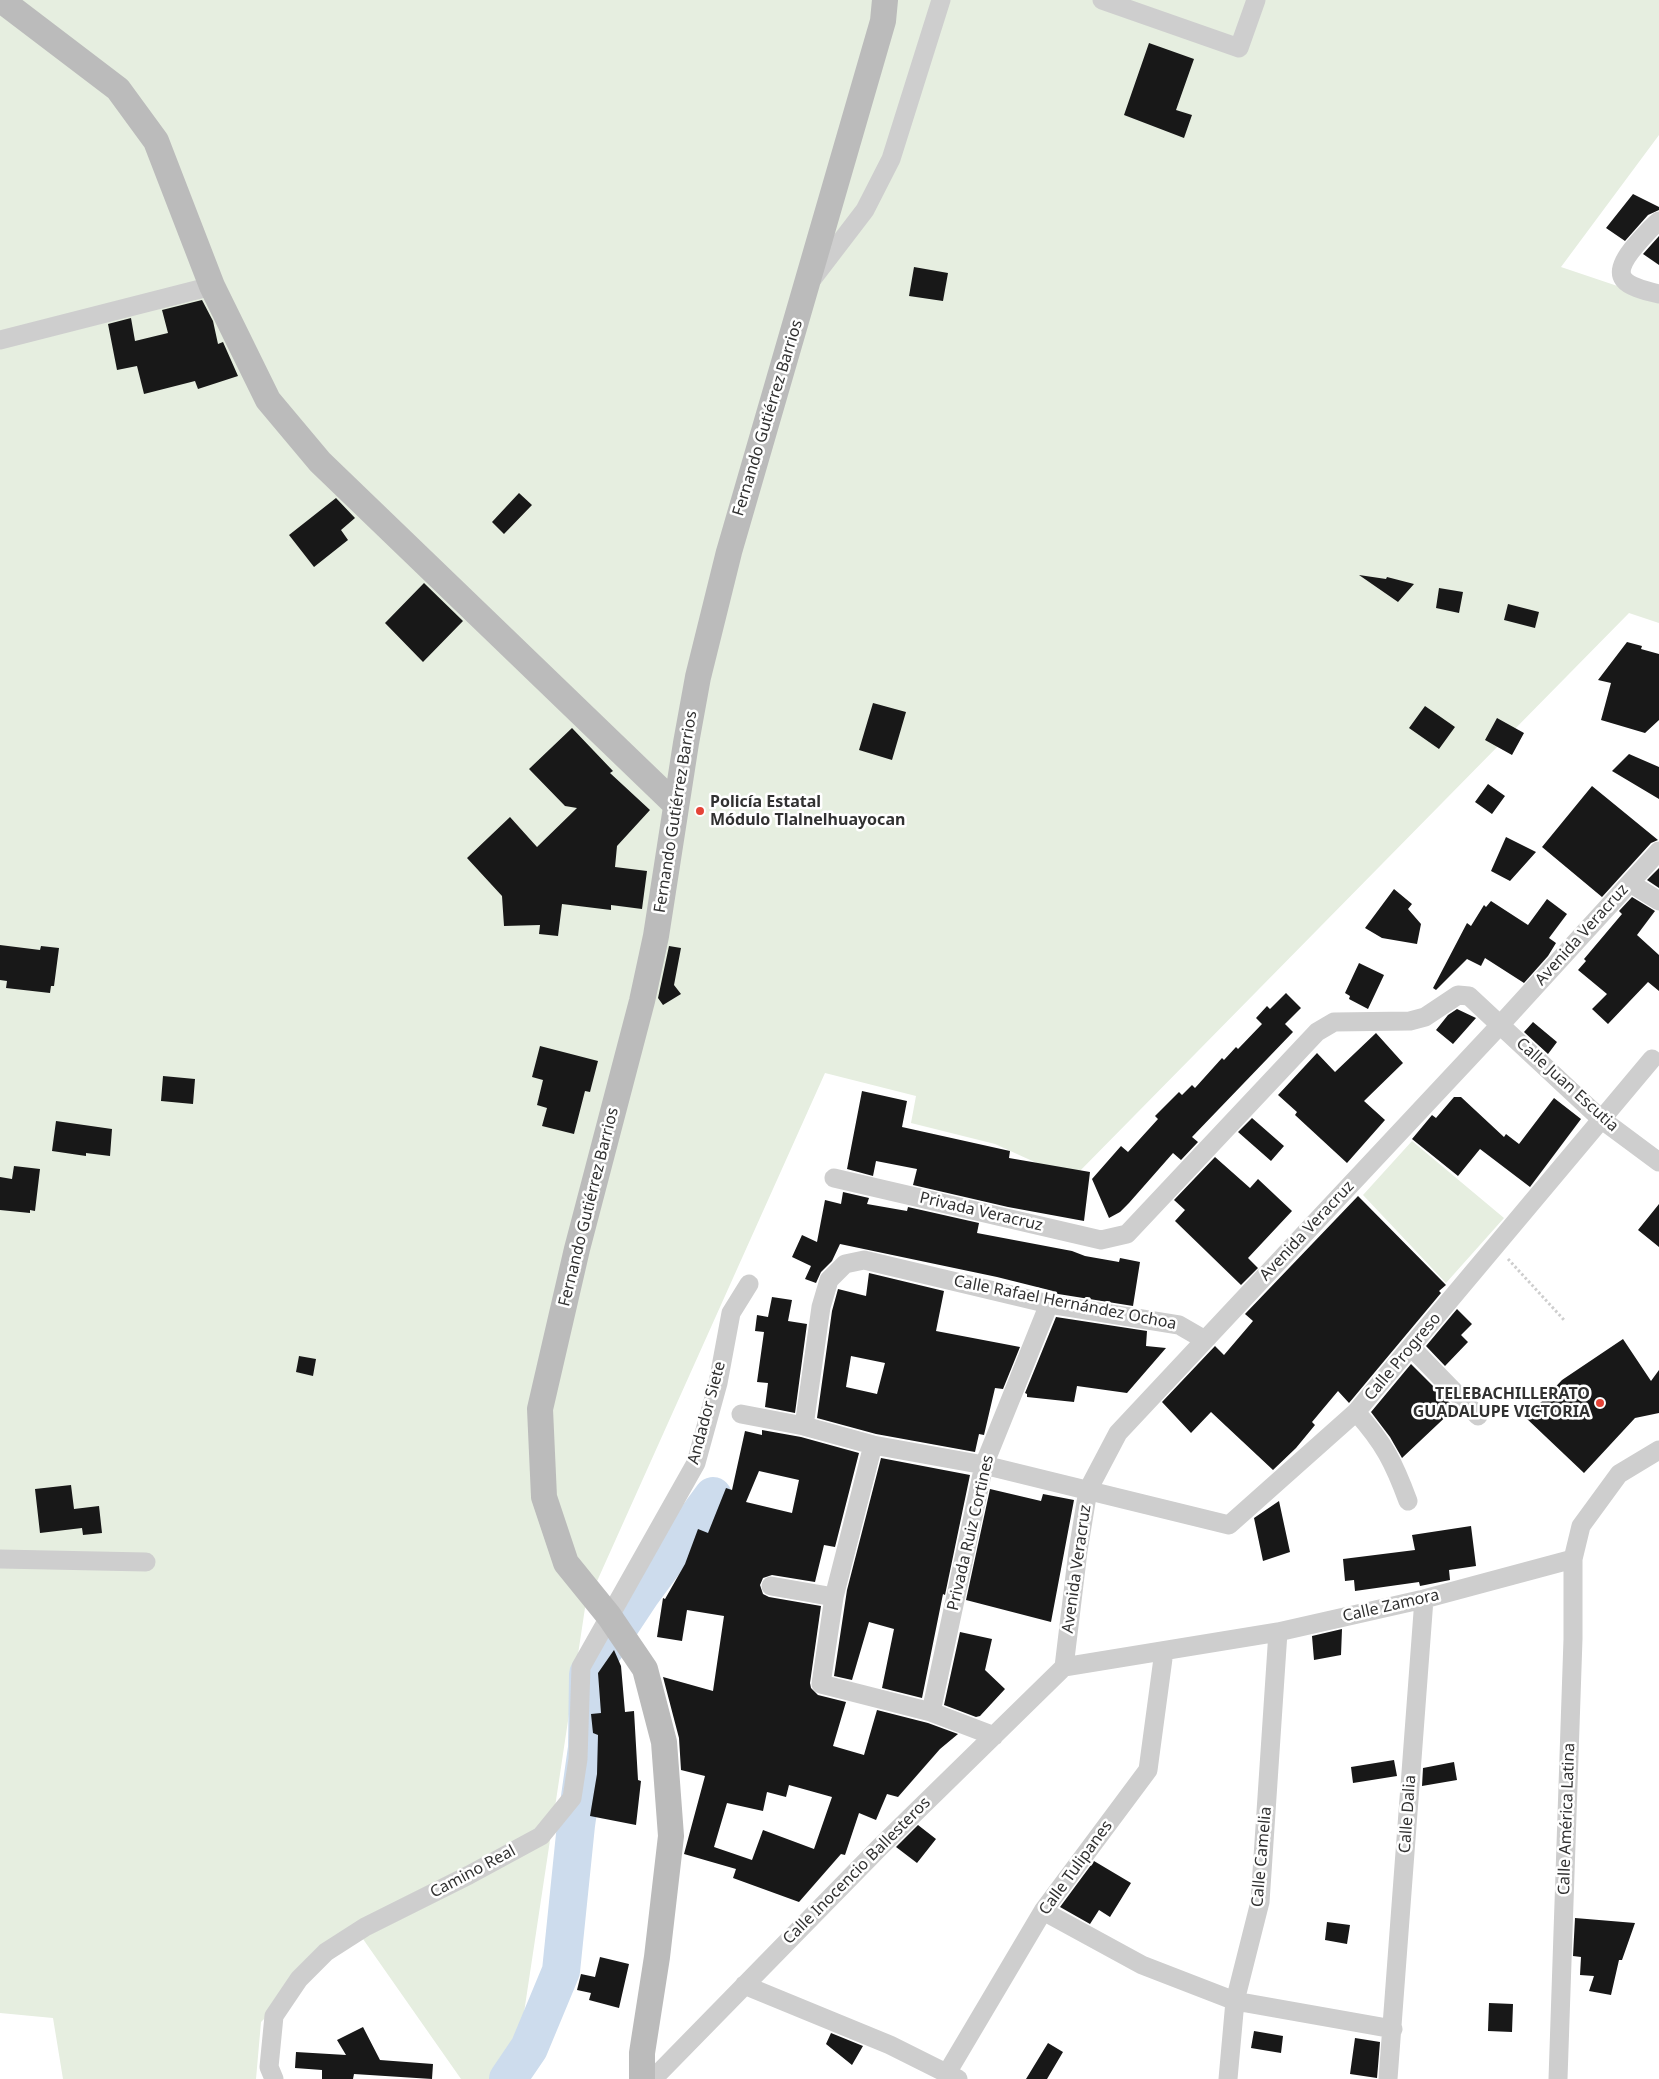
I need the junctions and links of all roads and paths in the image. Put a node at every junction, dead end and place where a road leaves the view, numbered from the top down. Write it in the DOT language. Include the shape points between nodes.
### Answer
graph roads {
  1 [pos="1,0"];
  2 [pos="885,0"];
  3 [pos="940,0"];
  4 [pos="1102,0"];
  5 [pos="1256,0"];
  6 [pos="1659,221"];
  7 [pos="808,285"];
  8 [pos="212,286"];
  9 [pos="1659,294"];
  10 [pos="0,340"];
  11 [pos="675,804"];
  12 [pos="1659,851"];
  13 [pos="1630,883"];
  14 [pos="1659,901"];
  15 [pos="1501,1024"];
  16 [pos="1652,1059"];
  17 [pos="1601,1119"];
  18 [pos="1659,1162"];
  19 [pos="834,1178"];
  20 [pos="1127,1234"];
  21 [pos="1496,1246"];
  22 [pos="749,1284"];
  23 [pos="1049,1304"];
  24 [pos="1565,1321"];
  25 [pos="1205,1340"];
  26 [pos="1411,1347"];
  27 [pos="1356,1412"];
  28 [pos="741,1414"];
  29 [pos="1478,1416"];
  30 [pos="804,1426"];
  31 [pos="873,1445"];
  32 [pos="1659,1450"];
  33 [pos="984,1465"];
  34 [pos="1088,1490"];
  35 [pos="1408,1501"];
  36 [pos="0,1559"];
  37 [pos="1572,1559"];
  38 [pos="146,1562"];
  39 [pos="770,1586"];
  40 [pos="834,1597"];
  41 [pos="1424,1599"];
  42 [pos="613,1622"];
  43 [pos="1278,1632"];
  44 [pos="1164,1651"];
  45 [pos="1064,1667"];
  46 [pos="931,1712"];
  47 [pos="994,1736"];
  48 [pos="1043,1911"];
  49 [pos="744,1985"];
  50 [pos="1235,2001"];
  51 [pos="1393,2029"];
  52 [pos="642,2053"];
  53 [pos="953,2076"];
  54 [pos="274,2079"];
  55 [pos="632,2079"];
  56 [pos="642,2079"];
  57 [pos="653,2079"];
  58 [pos="1228,2079"];
  59 [pos="1388,2079"];
  60 [pos="1558,2079"];
  1 -- 8 [label="main road" via="118,89 156,141"];
  2 -- 7 [label="main road, Fernando Gutiérrez Barrios" via="883,21"];
  3 -- 7 [label="street" via="890,159 865,210"];
  4 -- 5 [label="street" via="1239,48"];
  6 -- 9 [label="street" via="1620,268 1627,283"];
  7 -- 11 [label="main road, Fernando Gutiérrez Barrios" via="729,552 698,677"];
  8 -- 10 [label="street"];
  8 -- 11 [label="main road" via="268,400 320,462"];
  11 -- 42 [label="main road, Fernando Gutiérrez Barrios" via="656,936 642,1002 577,1249 540,1409 544,1497 559,1544 566,1563"];
  12 -- 13 [label="street, Avenida Veracruz"];
  13 -- 14 [label="street"];
  13 -- 15 [label="street, Avenida Veracruz"];
  15 -- 17 [label="street, Calle Juan Escutia"];
  15 -- 20 [label="street, Calle Juan Escutia" via="1464,994 1424,1017 1410,1021 1334,1022 1317,1032"];
  15 -- 25 [label="street, Avenida Veracruz"];
  16 -- 17 [label="street, Calle Progreso"];
  17 -- 18 [label="street, Calle Juan Escutia"];
  17 -- 21 [label="street, Calle Progreso"];
  19 -- 20 [label="street, Privada Veracruz" via="1101,1240"];
  21 -- 24 [label="path"];
  21 -- 26 [label="street, Calle Progreso"];
  22 -- 42 [label="street, Andador Siete" via="731,1313 718,1383 696,1463"];
  23 -- 25 [label="street, Calle Rafael Hernández Ochoa" via="1179,1325"];
  23 -- 30 [label="street, Calle Rafael Hernández Ochoa" via="864,1260 846,1264 829,1280 821,1307"];
  23 -- 33 [label="street, Privada Ruiz Cortines"];
  25 -- 34 [label="street, Avenida Veracruz" via="1118,1433"];
  26 -- 27 [label="street, Calle Progreso"];
  26 -- 29 [label="street"];
  27 -- 34 [label="street, Calle Progreso" via="1229,1525"];
  27 -- 35 [label="street" via="1393,1461"];
  28 -- 30 [label="street"];
  30 -- 31 [label="street"];
  31 -- 33 [label="street"];
  31 -- 40 [label="street"];
  32 -- 37 [label="street" via="1619,1474 1581,1526"];
  33 -- 34 [label="street"];
  33 -- 46 [label="street, Privada Ruiz Cortines"];
  34 -- 45 [label="street, Avenida Veracruz"];
  36 -- 38 [label="street"];
  37 -- 41 [label="street, Calle Zamora"];
  37 -- 60 [label="street, Calle América Latina"];
  39 -- 40 [label="street"];
  40 -- 46 [label="street" via="820,1684"];
  41 -- 43 [label="street, Calle Zamora"];
  41 -- 51 [label="street, Calle Dalia"];
  42 -- 52 [label="main road, Fernando Gutiérrez Barrios" via="645,1669 664,1742 671,1836"];
  42 -- 54 [label="street, Camino Real" via="581,1667 578,1759 572,1798 541,1836 365,1927 326,1952 298,1979 274,2016 269,2068"];
  43 -- 44 [label="street, Calle Zamora"];
  43 -- 50 [label="street, Calle Camelia" via="1260,1902"];
  44 -- 45 [label="street, Calle Zamora"];
  44 -- 48 [label="street, Calle Tulipanes" via="1148,1770"];
  45 -- 47 [label="street, Calle Inocencio Ballesteros"];
  46 -- 47 [label="street"];
  47 -- 49 [label="street, Calle Inocencio Ballesteros"];
  48 -- 50 [label="street" via="1142,1965"];
  48 -- 53 [label="street, Calle Tulipanes"];
  49 -- 53 [label="street" via="890,2045"];
  49 -- 57 [label="street, Calle Inocencio Ballesteros"];
  50 -- 51 [label="street"];
  50 -- 58 [label="street, Calle Camelia"];
  51 -- 59 [label="street, Calle Dalia"];
  52 -- 55 [label="main road"];
  52 -- 56 [label="main road"];
}
